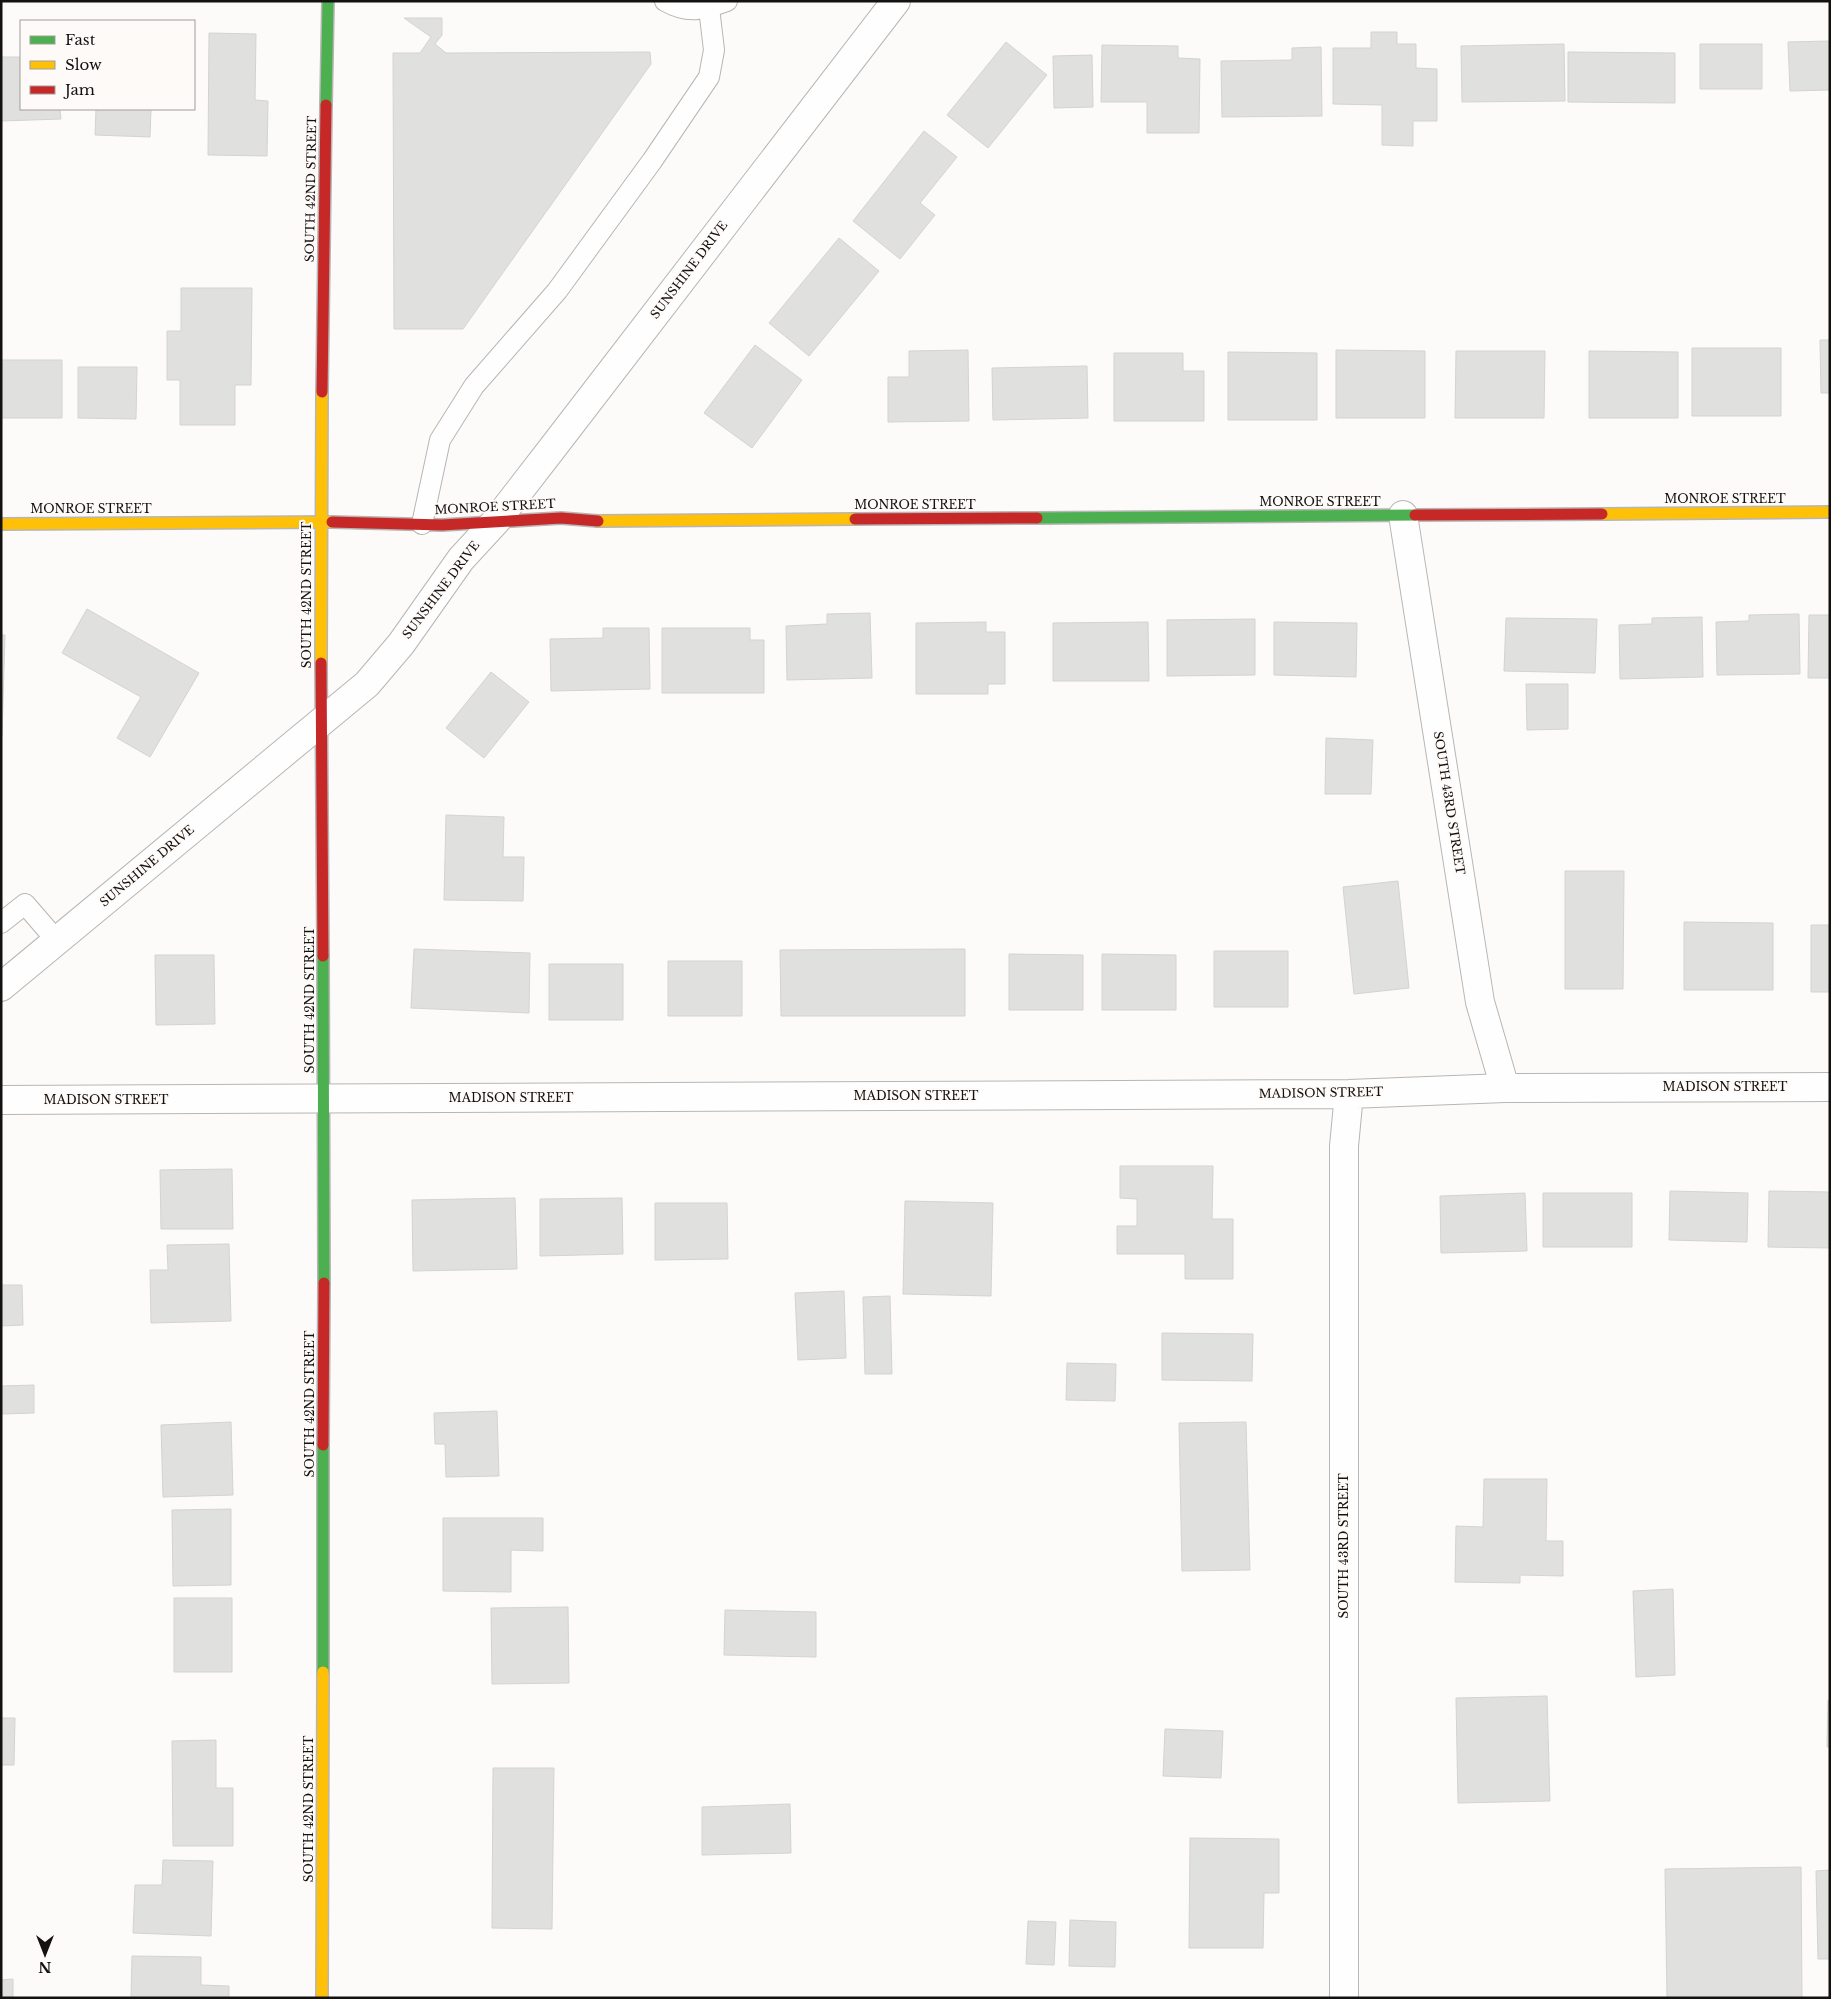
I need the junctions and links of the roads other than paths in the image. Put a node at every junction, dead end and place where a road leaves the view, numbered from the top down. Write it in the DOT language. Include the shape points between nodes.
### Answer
graph roads {
  1 [pos="328,1"];
  2 [pos="664,1"];
  3 [pos="896,1"];
  4 [pos="718,5"];
  5 [pos="1830,512"];
  6 [pos="1403,515"];
  7 [pos="496,521"];
  8 [pos="320,522"];
  9 [pos="1,524"];
  10 [pos="422,524"];
  11 [pos="322,722"];
  12 [pos="1,923"];
  13 [pos="57,941"];
  14 [pos="1,986"];
  15 [pos="1830,1087"];
  16 [pos="1505,1088"];
  17 [pos="1349,1094"];
  18 [pos="324,1099"];
  19 [pos="1,1100"];
  20 [pos="322,1998"];
  21 [pos="1344,1998"];
  1 -- 8 [label="street, SOUTH 42ND STREET"];
  2 -- 4 [label="lane" via="680,10"];
  3 -- 7 [label="street, SUNSHINE DRIVE"];
  4 -- 10 [label="lane" via="709,77 557,290 474,386 440,440"];
  5 -- 6 [label="street, MONROE STREET"];
  6 -- 7 [label="street, MONROE STREET" via="589,521 561,518"];
  6 -- 16 [label="street, SOUTH 43RD STREET" via="1480,1002"];
  7 -- 10 [label="street, MONROE STREET"];
  7 -- 11 [label="street, SUNSHINE DRIVE" via="461,559 401,644 367,684"];
  8 -- 9 [label="street, MONROE STREET"];
  8 -- 10 [label="street, MONROE STREET"];
  8 -- 11 [label="street, SOUTH 42ND STREET"];
  11 -- 13 [label="street, SUNSHINE DRIVE"];
  11 -- 18 [label="street, SOUTH 42ND STREET"];
  12 -- 13 [label="lane" via="25,904"];
  13 -- 14 [label="street, SUNSHINE DRIVE"];
  15 -- 16 [label="street, MADISON STREET"];
  16 -- 17 [label="street, MADISON STREET"];
  17 -- 18 [label="street, MADISON STREET"];
  17 -- 21 [label="street, SOUTH 43RD STREET" via="1344,1146"];
  18 -- 19 [label="street, MADISON STREET"];
  18 -- 20 [label="street, SOUTH 42ND STREET"];
}
